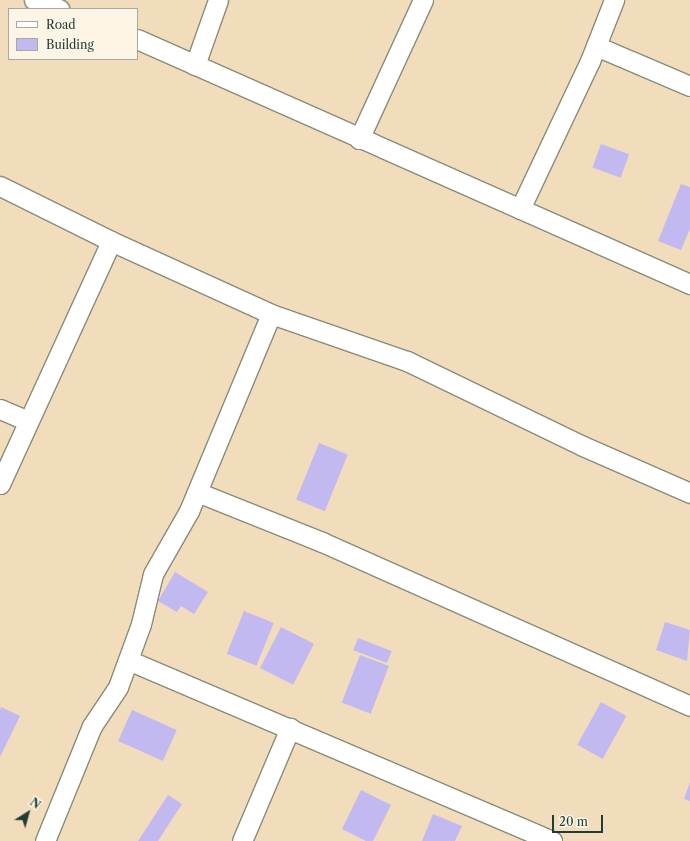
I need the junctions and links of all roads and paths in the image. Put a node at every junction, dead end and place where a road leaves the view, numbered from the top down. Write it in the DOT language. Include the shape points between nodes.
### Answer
graph roads {
  1 [pos="34,0"];
  2 [pos="218,0"];
  3 [pos="422,0"];
  4 [pos="614,0"];
  5 [pos="56,8"];
  6 [pos="138,39"];
  7 [pos="596,46"];
  8 [pos="195,65"];
  9 [pos="690,86"];
  10 [pos="360,139"];
  11 [pos="0,186"];
  12 [pos="520,209"];
  13 [pos="111,241"];
  14 [pos="690,284"];
  15 [pos="271,314"];
  16 [pos="0,409"];
  17 [pos="28,421"];
  18 [pos="0,484"];
  19 [pos="198,492"];
  20 [pos="690,493"];
  21 [pos="128,660"];
  22 [pos="690,706"];
  23 [pos="290,728"];
  24 [pos="46,841"];
  25 [pos="242,841"];
  26 [pos="552,841"];
  1 -- 5 [label="street"];
  2 -- 8 [label="street"];
  3 -- 10 [label="street"];
  4 -- 7 [label="street"];
  6 -- 8 [label="street"];
  7 -- 9 [label="street"];
  7 -- 12 [label="street"];
  8 -- 10 [label="street"];
  10 -- 12 [label="street"];
  11 -- 13 [label="street"];
  12 -- 14 [label="street"];
  13 -- 15 [label="street"];
  13 -- 17 [label="street"];
  15 -- 19 [label="street"];
  15 -- 20 [label="street" via="407,360 582,446"];
  16 -- 17 [label="street"];
  17 -- 18 [label="street"];
  19 -- 21 [label="street" via="153,574 141,624"];
  19 -- 22 [label="street" via="322,542"];
  21 -- 23 [label="street"];
  21 -- 24 [label="street" via="118,687 92,726"];
  23 -- 25 [label="street"];
  23 -- 26 [label="street"];
}
